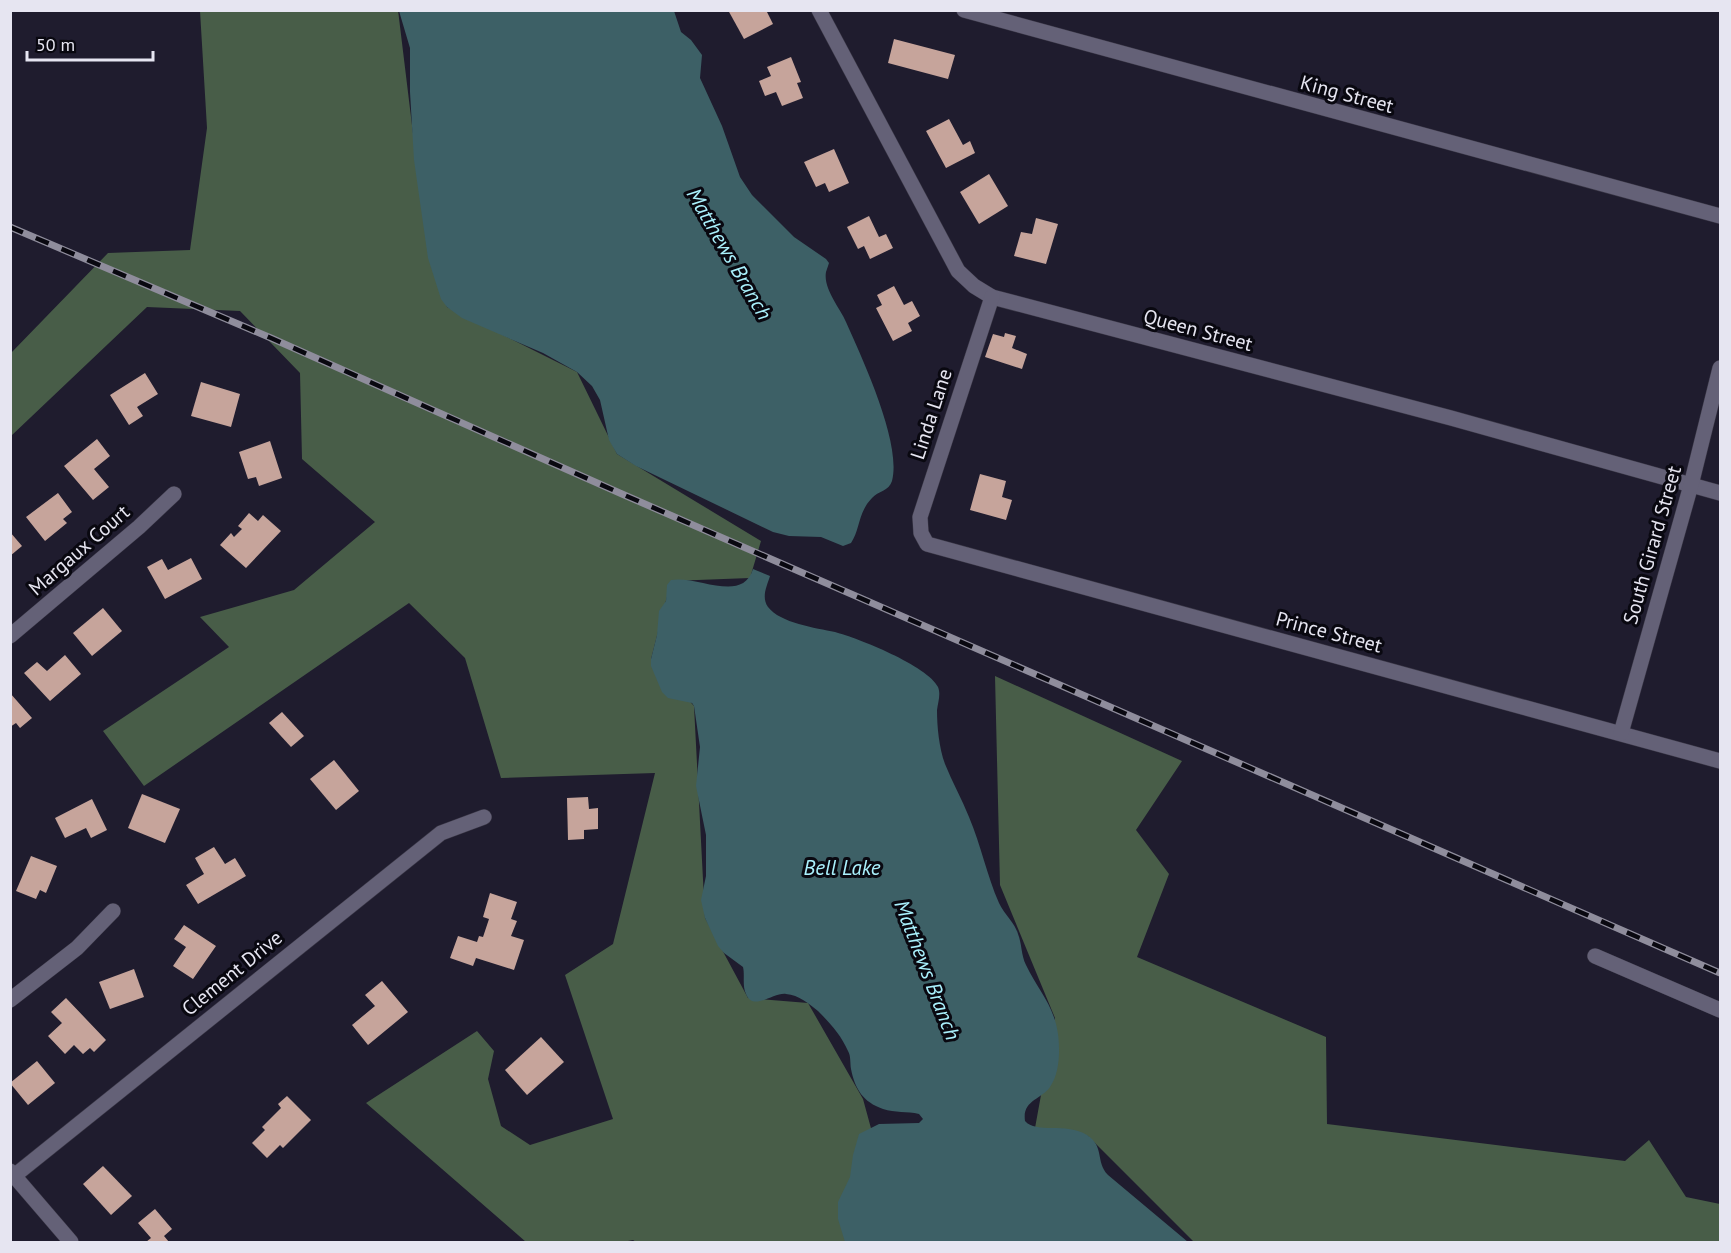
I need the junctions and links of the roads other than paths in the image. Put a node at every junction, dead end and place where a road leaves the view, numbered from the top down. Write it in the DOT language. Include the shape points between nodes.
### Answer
graph roads {
  1 [pos="819,10"];
  2 [pos="964,10"];
  3 [pos="1720,216"];
  4 [pos="992,297"];
  5 [pos="1720,368"];
  6 [pos="1691,485"];
  7 [pos="1720,493"];
  8 [pos="174,495"];
  9 [pos="927,544"];
  10 [pos="10,636"];
  11 [pos="1621,734"];
  12 [pos="1720,760"];
  13 [pos="484,817"];
  14 [pos="113,911"];
  15 [pos="1594,956"];
  16 [pos="10,1000"];
  17 [pos="1720,1010"];
  18 [pos="12,1174"];
  19 [pos="71,1242"];
  1 -- 4 [label="street, Queen Street" via="958,271"];
  2 -- 3 [label="street, King Street"];
  4 -- 6 [label="street, Queen Street"];
  4 -- 9 [label="street, Linda Lane" via="920,517 921,533"];
  5 -- 6 [label="street, South Girard Street"];
  6 -- 7 [label="street, Queen Street"];
  6 -- 11 [label="street, South Girard Street"];
  8 -- 10 [label="street, Margaux Court"];
  9 -- 11 [label="street, Prince Street"];
  11 -- 12 [label="street, Prince Street"];
  13 -- 18 [label="street, Clement Drive" via="441,832"];
  14 -- 16 [label="street" via="77,948"];
  15 -- 17 [label="street"];
  18 -- 19 [label="street"];
}
